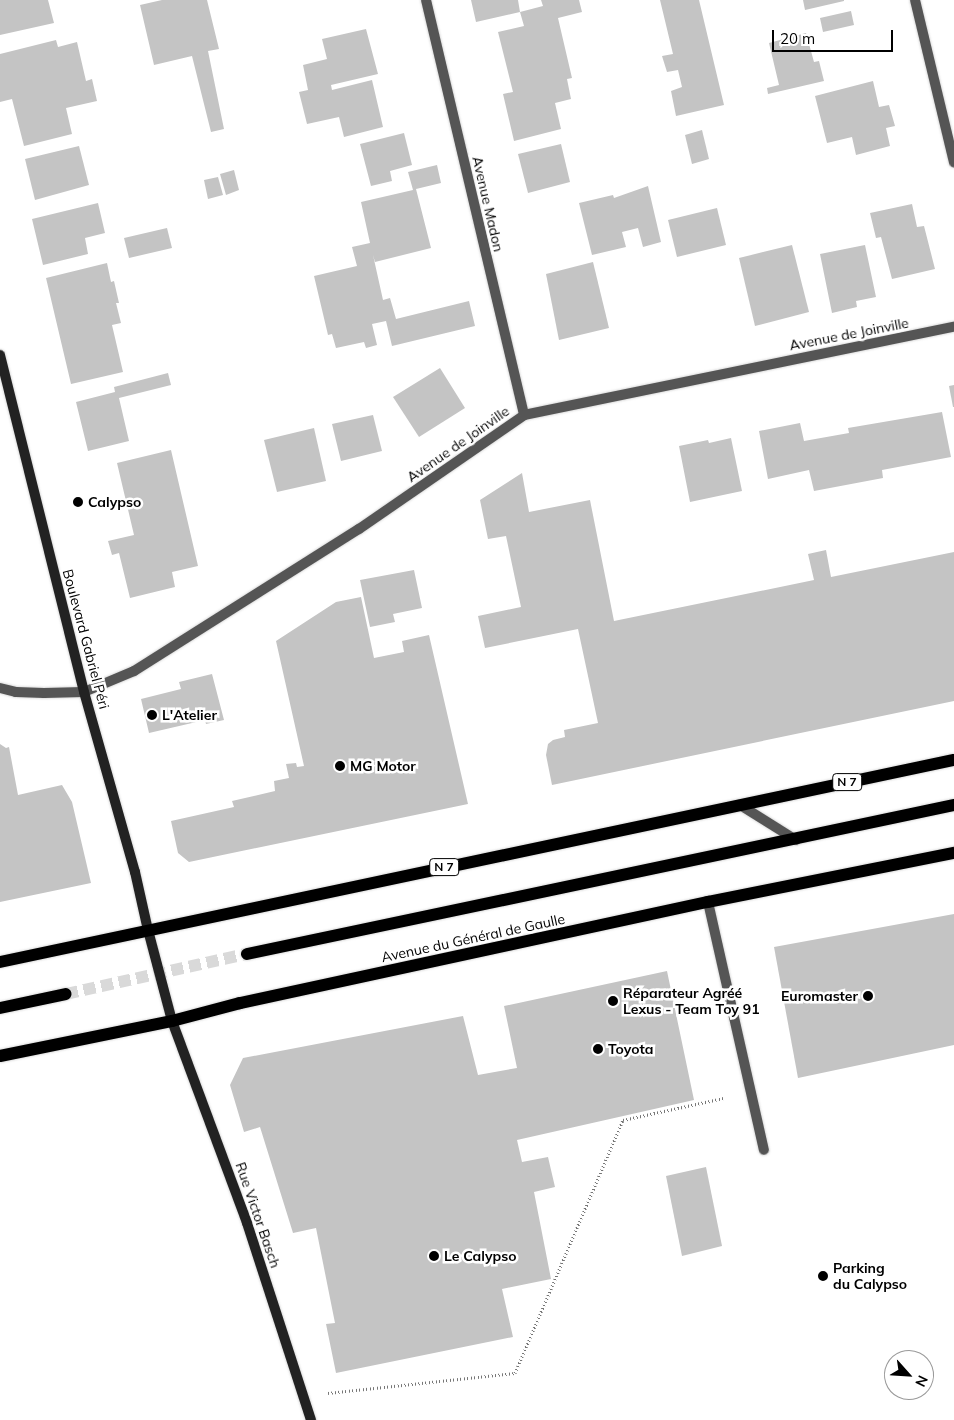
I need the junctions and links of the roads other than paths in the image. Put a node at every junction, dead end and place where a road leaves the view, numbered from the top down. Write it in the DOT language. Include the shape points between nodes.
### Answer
graph roads {
  1 [pos="426,0"];
  2 [pos="914,0"];
  3 [pos="954,162"];
  4 [pos="954,328"];
  5 [pos="0,355"];
  6 [pos="524,415"];
  7 [pos="0,688"];
  8 [pos="84,692"];
  9 [pos="954,760"];
  10 [pos="740,805"];
  11 [pos="954,807"];
  12 [pos="796,840"];
  13 [pos="954,853"];
  14 [pos="708,902"];
  15 [pos="148,930"];
  16 [pos="247,954"];
  17 [pos="0,962"];
  18 [pos="66,994"];
  19 [pos="0,1008"];
  20 [pos="172,1021"];
  21 [pos="0,1056"];
  22 [pos="764,1150"];
  23 [pos="311,1420"];
  1 -- 6 [label="street, Avenue Madon"];
  2 -- 3 [label="street"];
  4 -- 6 [label="street, Avenue de Joinville"];
  5 -- 8 [label="main road, Boulevard Gabriel Péri"];
  6 -- 8 [label="street, Avenue de Joinville" via="360,529 134,671"];
  7 -- 8 [label="street" via="16,692"];
  8 -- 15 [label="main road, Boulevard Gabriel Péri" via="136,872"];
  9 -- 10 [label="main road, N 7"];
  10 -- 12 [label="street"];
  10 -- 15 [label="main road, N 7"];
  11 -- 12 [label="main road"];
  12 -- 16 [label="main road"];
  13 -- 14 [label="main road, Avenue du Général de Gaulle"];
  14 -- 20 [label="main road, Avenue du Général de Gaulle" via="240,1003"];
  14 -- 22 [label="street"];
  15 -- 17 [label="main road, N 7"];
  15 -- 20 [label="main road, Boulevard Gabriel Péri"];
  18 -- 19 [label="main road"];
  20 -- 21 [label="main road, Avenue du Général de Gaulle"];
  20 -- 23 [label="main road, Rue Victor Basch" via="247,1223"];
}
